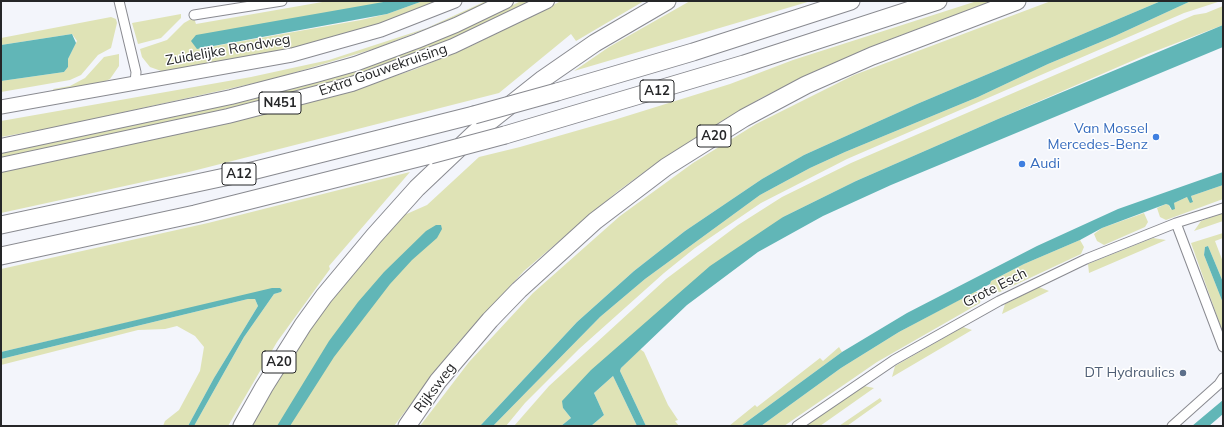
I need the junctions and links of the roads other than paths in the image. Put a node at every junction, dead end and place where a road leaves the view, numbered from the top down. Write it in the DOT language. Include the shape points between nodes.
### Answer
graph roads {
  1 [pos="119,1"];
  2 [pos="282,1"];
  3 [pos="455,1"];
  4 [pos="506,1"];
  5 [pos="547,1"];
  6 [pos="667,1"];
  7 [pos="851,1"];
  8 [pos="938,1"];
  9 [pos="1017,1"];
  10 [pos="194,15"];
  11 [pos="135,83"];
  12 [pos="1,107"];
  13 [pos="1,146"];
  14 [pos="1,165"];
  15 [pos="1223,208"];
  16 [pos="1176,223"];
  17 [pos="1,225"];
  18 [pos="1,256"];
  19 [pos="1223,347"];
  20 [pos="1223,378"];
  21 [pos="242,426"];
  22 [pos="407,426"];
  23 [pos="797,426"];
  24 [pos="1172,426"];
  1 -- 11 [label="street" via="136,72"];
  2 -- 10 [label="street"];
  3 -- 11 [label="main road, Zuidelijke Rondweg" via="388,27 318,49"];
  4 -- 13 [label="main road, Extra Gouwekruising / N451" via="436,34 328,72 231,97"];
  5 -- 14 [label="main road, Extra Gouwekruising / N451" via="453,46 352,84 235,114"];
  6 -- 21 [label="highway, A20" via="563,65 475,134 422,183 386,221 320,301 264,386"];
  7 -- 17 [label="highway, A12, bridge" via="693,52 474,115 248,172"];
  8 -- 18 [label="highway, A12, bridge" via="706,76 430,155 202,212"];
  9 -- 22 [label="highway, Rijksweg / A20" via="841,69 774,101 721,131 666,167 566,245 514,295 438,381"];
  11 -- 12 [label="main road, Zuidelijke Rondweg"];
  15 -- 16 [label="street, Grote Esch"];
  16 -- 19 [label="street"];
  16 -- 23 [label="street, Grote Esch" via="1086,259 999,301 894,360"];
  20 -- 24 [label="street"];
}
